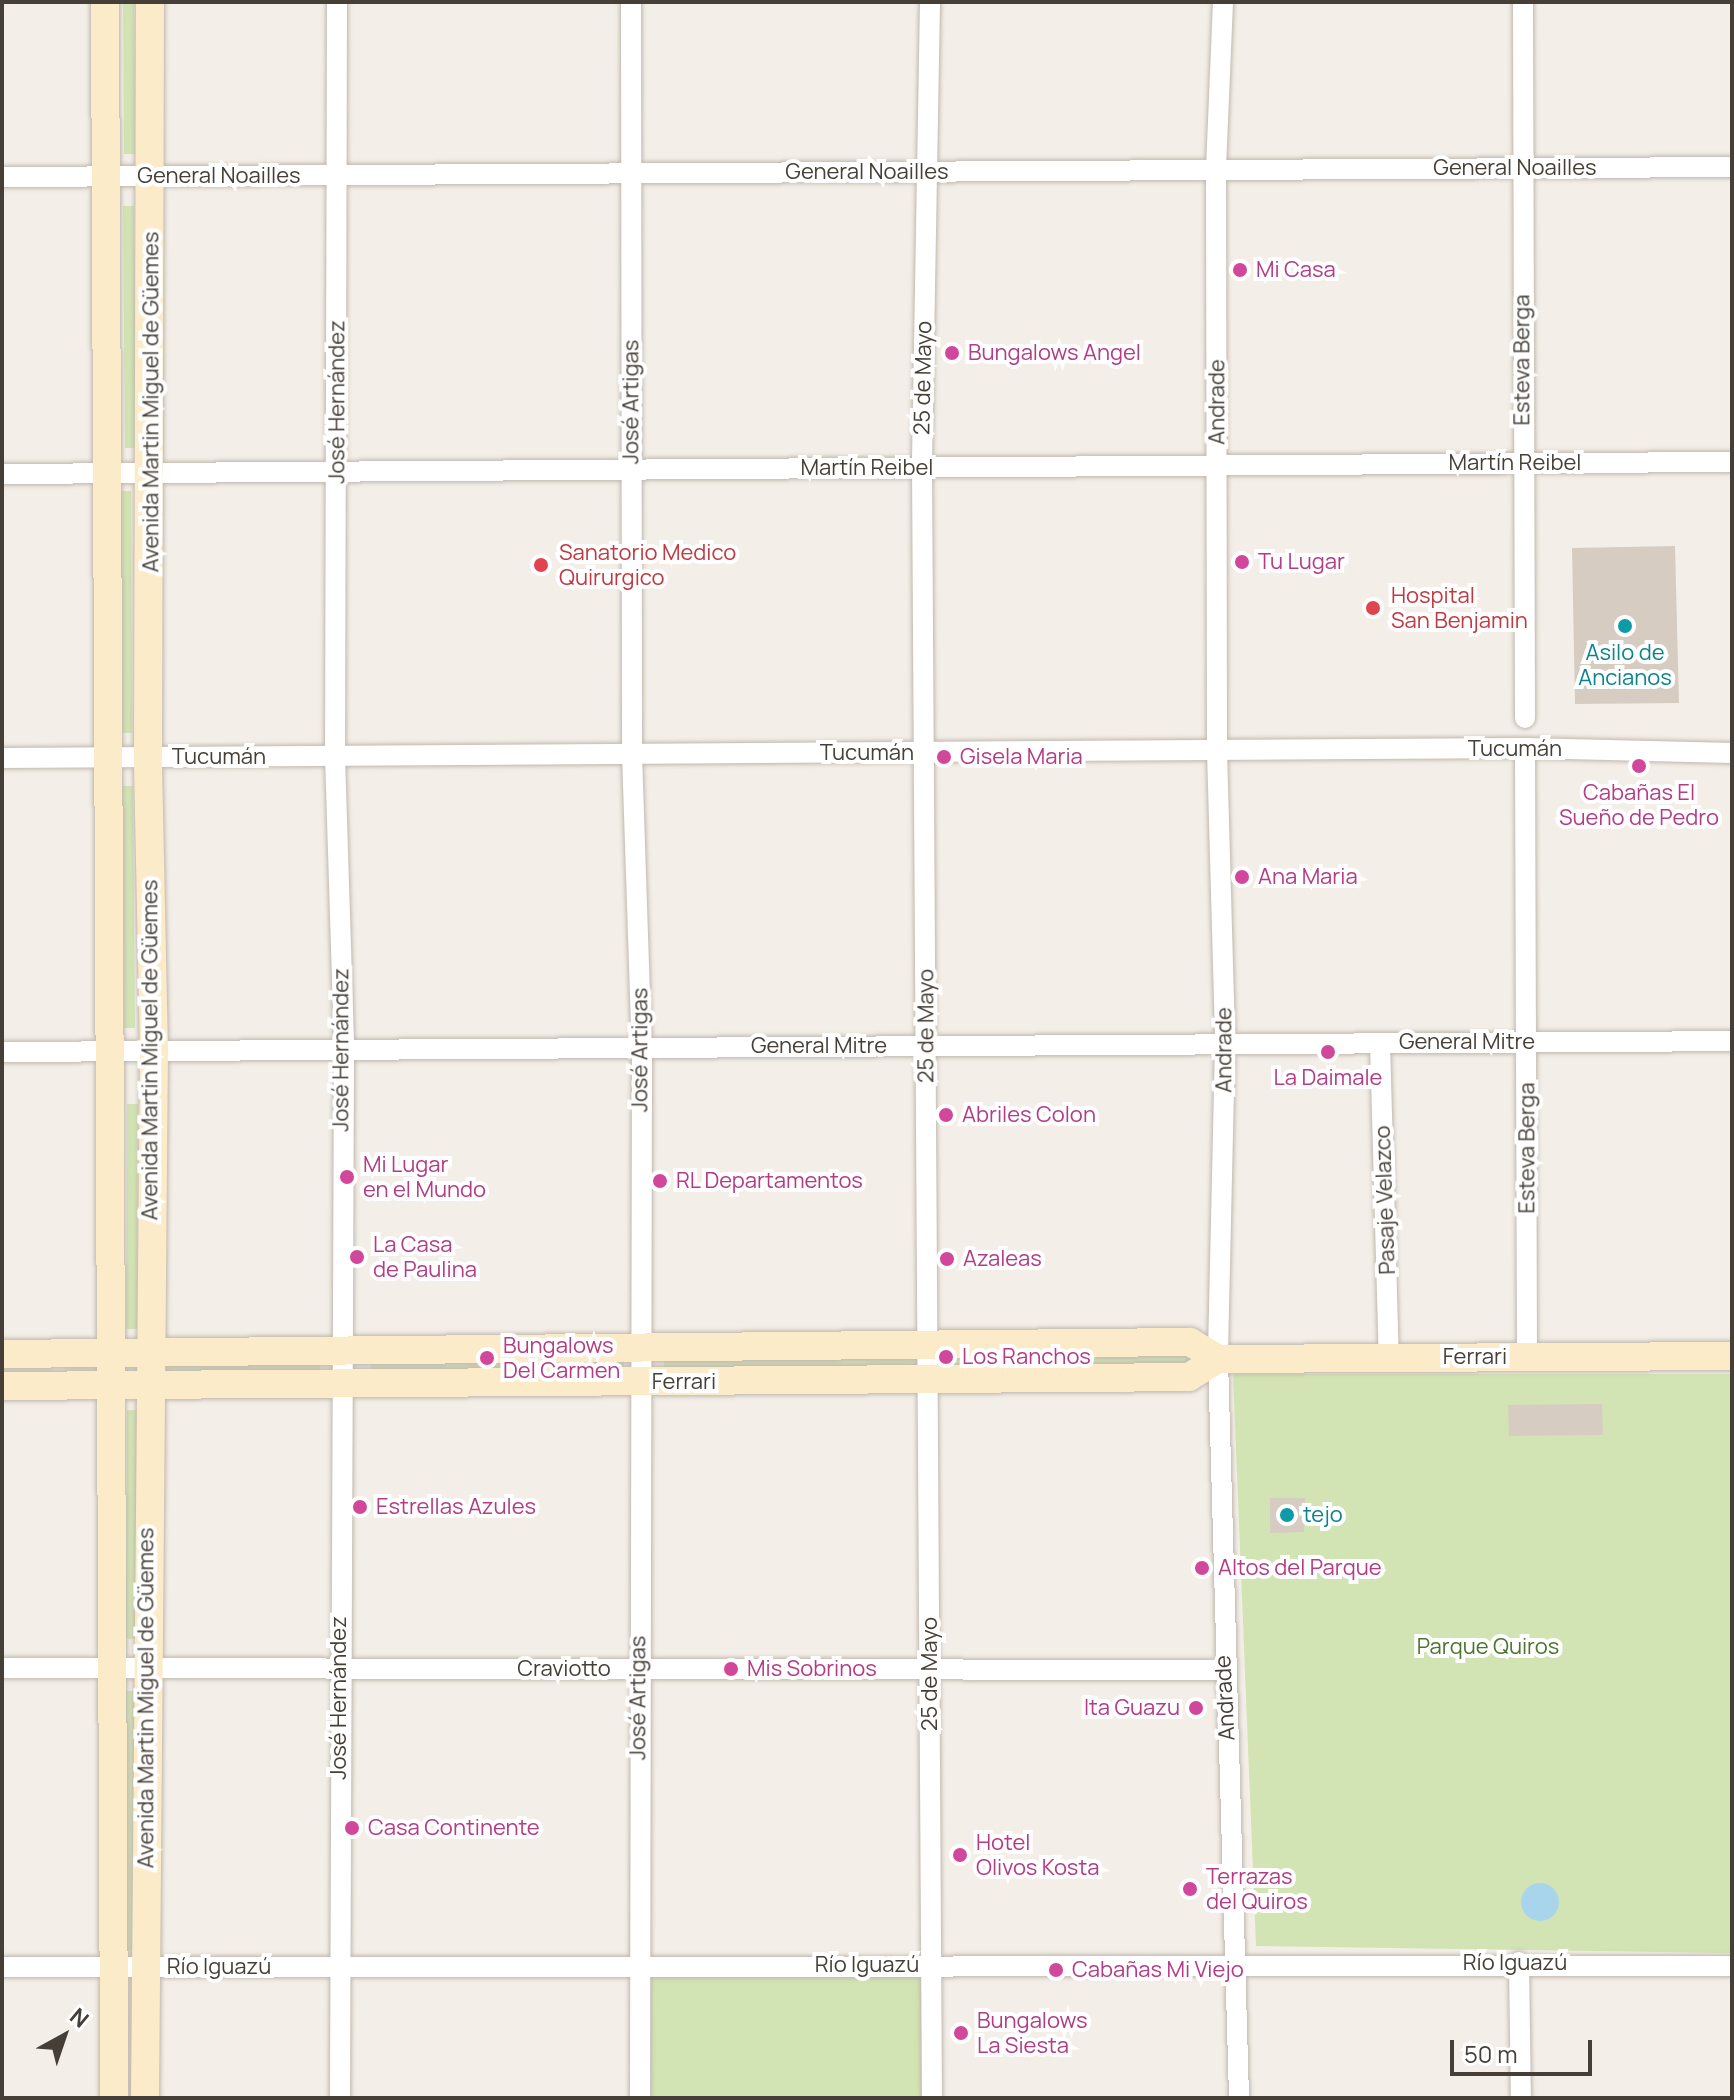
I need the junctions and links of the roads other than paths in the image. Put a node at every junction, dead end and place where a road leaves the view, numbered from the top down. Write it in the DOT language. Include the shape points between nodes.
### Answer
graph roads {
  1 [pos="105,2"];
  2 [pos="150,2"];
  3 [pos="337,2"];
  4 [pos="631,2"];
  5 [pos="930,2"];
  6 [pos="1223,2"];
  7 [pos="1523,2"];
  8 [pos="1732,167"];
  9 [pos="1520,168"];
  10 [pos="1216,170"];
  11 [pos="926,172"];
  12 [pos="629,174"];
  13 [pos="152,176"];
  14 [pos="336,176"];
  15 [pos="2,177"];
  16 [pos="106,177"];
  17 [pos="1732,462"];
  18 [pos="1523,463"];
  19 [pos="1217,465"];
  20 [pos="922,467"];
  21 [pos="631,469"];
  22 [pos="337,471"];
  23 [pos="151,472"];
  24 [pos="107,473"];
  25 [pos="2,474"];
  26 [pos="1525,718"];
  27 [pos="1525,748"];
  28 [pos="1217,750"];
  29 [pos="924,752"];
  30 [pos="1732,753"];
  31 [pos="632,754"];
  32 [pos="335,756"];
  33 [pos="106,757"];
  34 [pos="148,757"];
  35 [pos="2,758"];
  36 [pos="1732,1041"];
  37 [pos="1527,1042"];
  38 [pos="1380,1043"];
  39 [pos="1225,1044"];
  40 [pos="926,1046"];
  41 [pos="642,1048"];
  42 [pos="344,1049"];
  43 [pos="154,1051"];
  44 [pos="2,1052"];
  45 [pos="114,1053"];
  46 [pos="638,1346"];
  47 [pos="928,1348"];
  48 [pos="338,1349"];
  49 [pos="111,1353"];
  50 [pos="147,1353"];
  51 [pos="2,1354"];
  52 [pos="1527,1356"];
  53 [pos="1732,1356"];
  54 [pos="1389,1357"];
  55 [pos="1218,1359"];
  56 [pos="928,1381"];
  57 [pos="638,1383"];
  58 [pos="338,1384"];
  59 [pos="2,1386"];
  60 [pos="111,1386"];
  61 [pos="147,1386"];
  62 [pos="2,1668"];
  63 [pos="112,1668"];
  64 [pos="146,1668"];
  65 [pos="339,1668"];
  66 [pos="638,1669"];
  67 [pos="930,1670"];
  68 [pos="1223,1670"];
  69 [pos="1519,1962"];
  70 [pos="1238,1964"];
  71 [pos="931,1965"];
  72 [pos="340,1966"];
  73 [pos="639,1966"];
  74 [pos="1732,1966"];
  75 [pos="2,1967"];
  76 [pos="114,1967"];
  77 [pos="146,1967"];
  78 [pos="114,2098"];
  79 [pos="145,2098"];
  80 [pos="340,2098"];
  81 [pos="640,2098"];
  82 [pos="932,2098"];
  83 [pos="1239,2098"];
  84 [pos="1521,2098"];
  1 -- 16 [label="street, Avenida Martin Miguel de Güemes"];
  2 -- 13 [label="street, Avenida Martin Miguel de Güemes"];
  3 -- 14 [label="street, José Hernández"];
  4 -- 12 [label="street, José Artigas"];
  5 -- 11 [label="street, 25 de Mayo"];
  6 -- 10 [label="street, Andrade"];
  7 -- 9 [label="street, Esteva Berga"];
  8 -- 9 [label="street, General Noailles"];
  9 -- 10 [label="street, General Noailles"];
  9 -- 18 [label="street, Esteva Berga"];
  10 -- 11 [label="street, General Noailles"];
  10 -- 19 [label="street, Andrade"];
  11 -- 12 [label="street, General Noailles"];
  11 -- 20 [label="street, 25 de Mayo"];
  12 -- 14 [label="street, General Noailles"];
  12 -- 21 [label="street, José Artigas"];
  13 -- 14 [label="street, General Noailles"];
  13 -- 16 [label="street, General Noailles"];
  13 -- 23 [label="street, Avenida Martin Miguel de Güemes"];
  14 -- 22 [label="street, José Hernández"];
  15 -- 16 [label="street, General Noailles"];
  16 -- 24 [label="street, Avenida Martin Miguel de Güemes"];
  17 -- 18 [label="street, Martín Reibel"];
  18 -- 19 [label="street, Martín Reibel"];
  18 -- 26 [label="street, Esteva Berga"];
  19 -- 20 [label="street, Martín Reibel"];
  19 -- 28 [label="street, Andrade"];
  20 -- 21 [label="street, Martín Reibel"];
  20 -- 29 [label="street, 25 de Mayo"];
  21 -- 22 [label="street, Martín Reibel"];
  21 -- 31 [label="street, José Artigas"];
  22 -- 23 [label="street, Martín Reibel"];
  22 -- 32 [label="street, José Hernández"];
  23 -- 24 [label="street, Martín Reibel"];
  23 -- 34 [label="street, Avenida Martin Miguel de Güemes"];
  24 -- 25 [label="street, Martín Reibel"];
  24 -- 33 [label="street, Avenida Martin Miguel de Güemes"];
  27 -- 28 [label="street, Tucumán"];
  27 -- 30 [label="street, Tucumán"];
  27 -- 37 [label="street, Esteva Berga"];
  28 -- 29 [label="street, Tucumán"];
  28 -- 39 [label="street, Andrade"];
  29 -- 31 [label="street, Tucumán"];
  29 -- 40 [label="street, 25 de Mayo"];
  31 -- 32 [label="street, Tucumán"];
  31 -- 41 [label="street, José Artigas"];
  32 -- 34 [label="street, Tucumán"];
  32 -- 42 [label="street, José Hernández"];
  33 -- 34 [label="street, Tucumán"];
  33 -- 35 [label="street, Tucumán"];
  33 -- 45 [label="street, Avenida Martin Miguel de Güemes"];
  34 -- 43 [label="street, Avenida Martin Miguel de Güemes"];
  36 -- 37 [label="street, General Mitre"];
  37 -- 38 [label="street, General Mitre"];
  37 -- 52 [label="street, Esteva Berga"];
  38 -- 39 [label="street, General Mitre"];
  38 -- 54 [label="street, Pasaje Velazco"];
  39 -- 40 [label="street, General Mitre"];
  39 -- 55 [label="street, Andrade"];
  40 -- 41 [label="street, General Mitre"];
  40 -- 47 [label="street, 25 de Mayo"];
  41 -- 42 [label="street, General Mitre"];
  41 -- 46 [label="street, José Artigas"];
  42 -- 43 [label="street, General Mitre"];
  42 -- 48 [label="street, José Hernández"];
  43 -- 45 [label="street, General Mitre"];
  43 -- 50 [label="street, Avenida Martin Miguel de Güemes"];
  44 -- 45 [label="street, General Mitre"];
  45 -- 49 [label="street, Avenida Martin Miguel de Güemes"];
  46 -- 47 [label="street, Ferrari"];
  46 -- 48 [label="street, Ferrari"];
  46 -- 57 [label="street, José Artigas"];
  47 -- 55 [label="street, Ferrari" via="1190,1342"];
  47 -- 56 [label="street, 25 de Mayo"];
  48 -- 50 [label="street, Ferrari"];
  48 -- 58 [label="street, José Hernández"];
  49 -- 50 [label="street, Ferrari"];
  49 -- 51 [label="street, Ferrari"];
  49 -- 60 [label="street, Avenida Martin Miguel de Güemes"];
  50 -- 61 [label="street, Avenida Martin Miguel de Güemes"];
  52 -- 53 [label="street, Ferrari"];
  52 -- 54 [label="street, Ferrari"];
  54 -- 55 [label="street, Ferrari"];
  55 -- 56 [label="street, Ferrari" via="1189,1377"];
  55 -- 68 [label="street, Andrade"];
  56 -- 57 [label="street, Ferrari"];
  56 -- 67 [label="street, 25 de Mayo"];
  57 -- 58 [label="street, Ferrari"];
  57 -- 66 [label="street, José Artigas"];
  58 -- 61 [label="street, Ferrari"];
  58 -- 65 [label="street, José Hernández"];
  59 -- 60 [label="street, Ferrari"];
  60 -- 61 [label="street, Ferrari"];
  60 -- 63 [label="street, Avenida Martin Miguel de Güemes"];
  61 -- 64 [label="street, Avenida Martin Miguel de Güemes"];
  62 -- 63 [label="street, Craviotto"];
  63 -- 64 [label="street, Craviotto"];
  63 -- 76 [label="street, Avenida Martin Miguel de Güemes"];
  64 -- 65 [label="street, Craviotto"];
  64 -- 77 [label="street, Avenida Martin Miguel de Güemes"];
  65 -- 66 [label="street, Craviotto"];
  65 -- 72 [label="street, José Hernández"];
  66 -- 67 [label="street, Craviotto"];
  66 -- 73 [label="street, José Artigas"];
  67 -- 68 [label="street, Craviotto"];
  67 -- 71 [label="street, 25 de Mayo"];
  68 -- 70 [label="street, Andrade"];
  69 -- 70 [label="street, Río Iguazú"];
  69 -- 74 [label="street, Río Iguazú"];
  69 -- 84 [label="street"];
  70 -- 71 [label="street, Río Iguazú"];
  70 -- 83 [label="street, Andrade"];
  71 -- 73 [label="street, Río Iguazú"];
  71 -- 82 [label="street, 25 de Mayo"];
  72 -- 73 [label="street, Río Iguazú"];
  72 -- 77 [label="street, Río Iguazú"];
  72 -- 80 [label="street, José Hernández"];
  73 -- 81 [label="street, José Artigas"];
  75 -- 76 [label="street, Río Iguazú"];
  76 -- 77 [label="street, Río Iguazú"];
  76 -- 78 [label="street, Avenida Martin Miguel de Güemes"];
  77 -- 79 [label="street, Avenida Martin Miguel de Güemes"];
}
